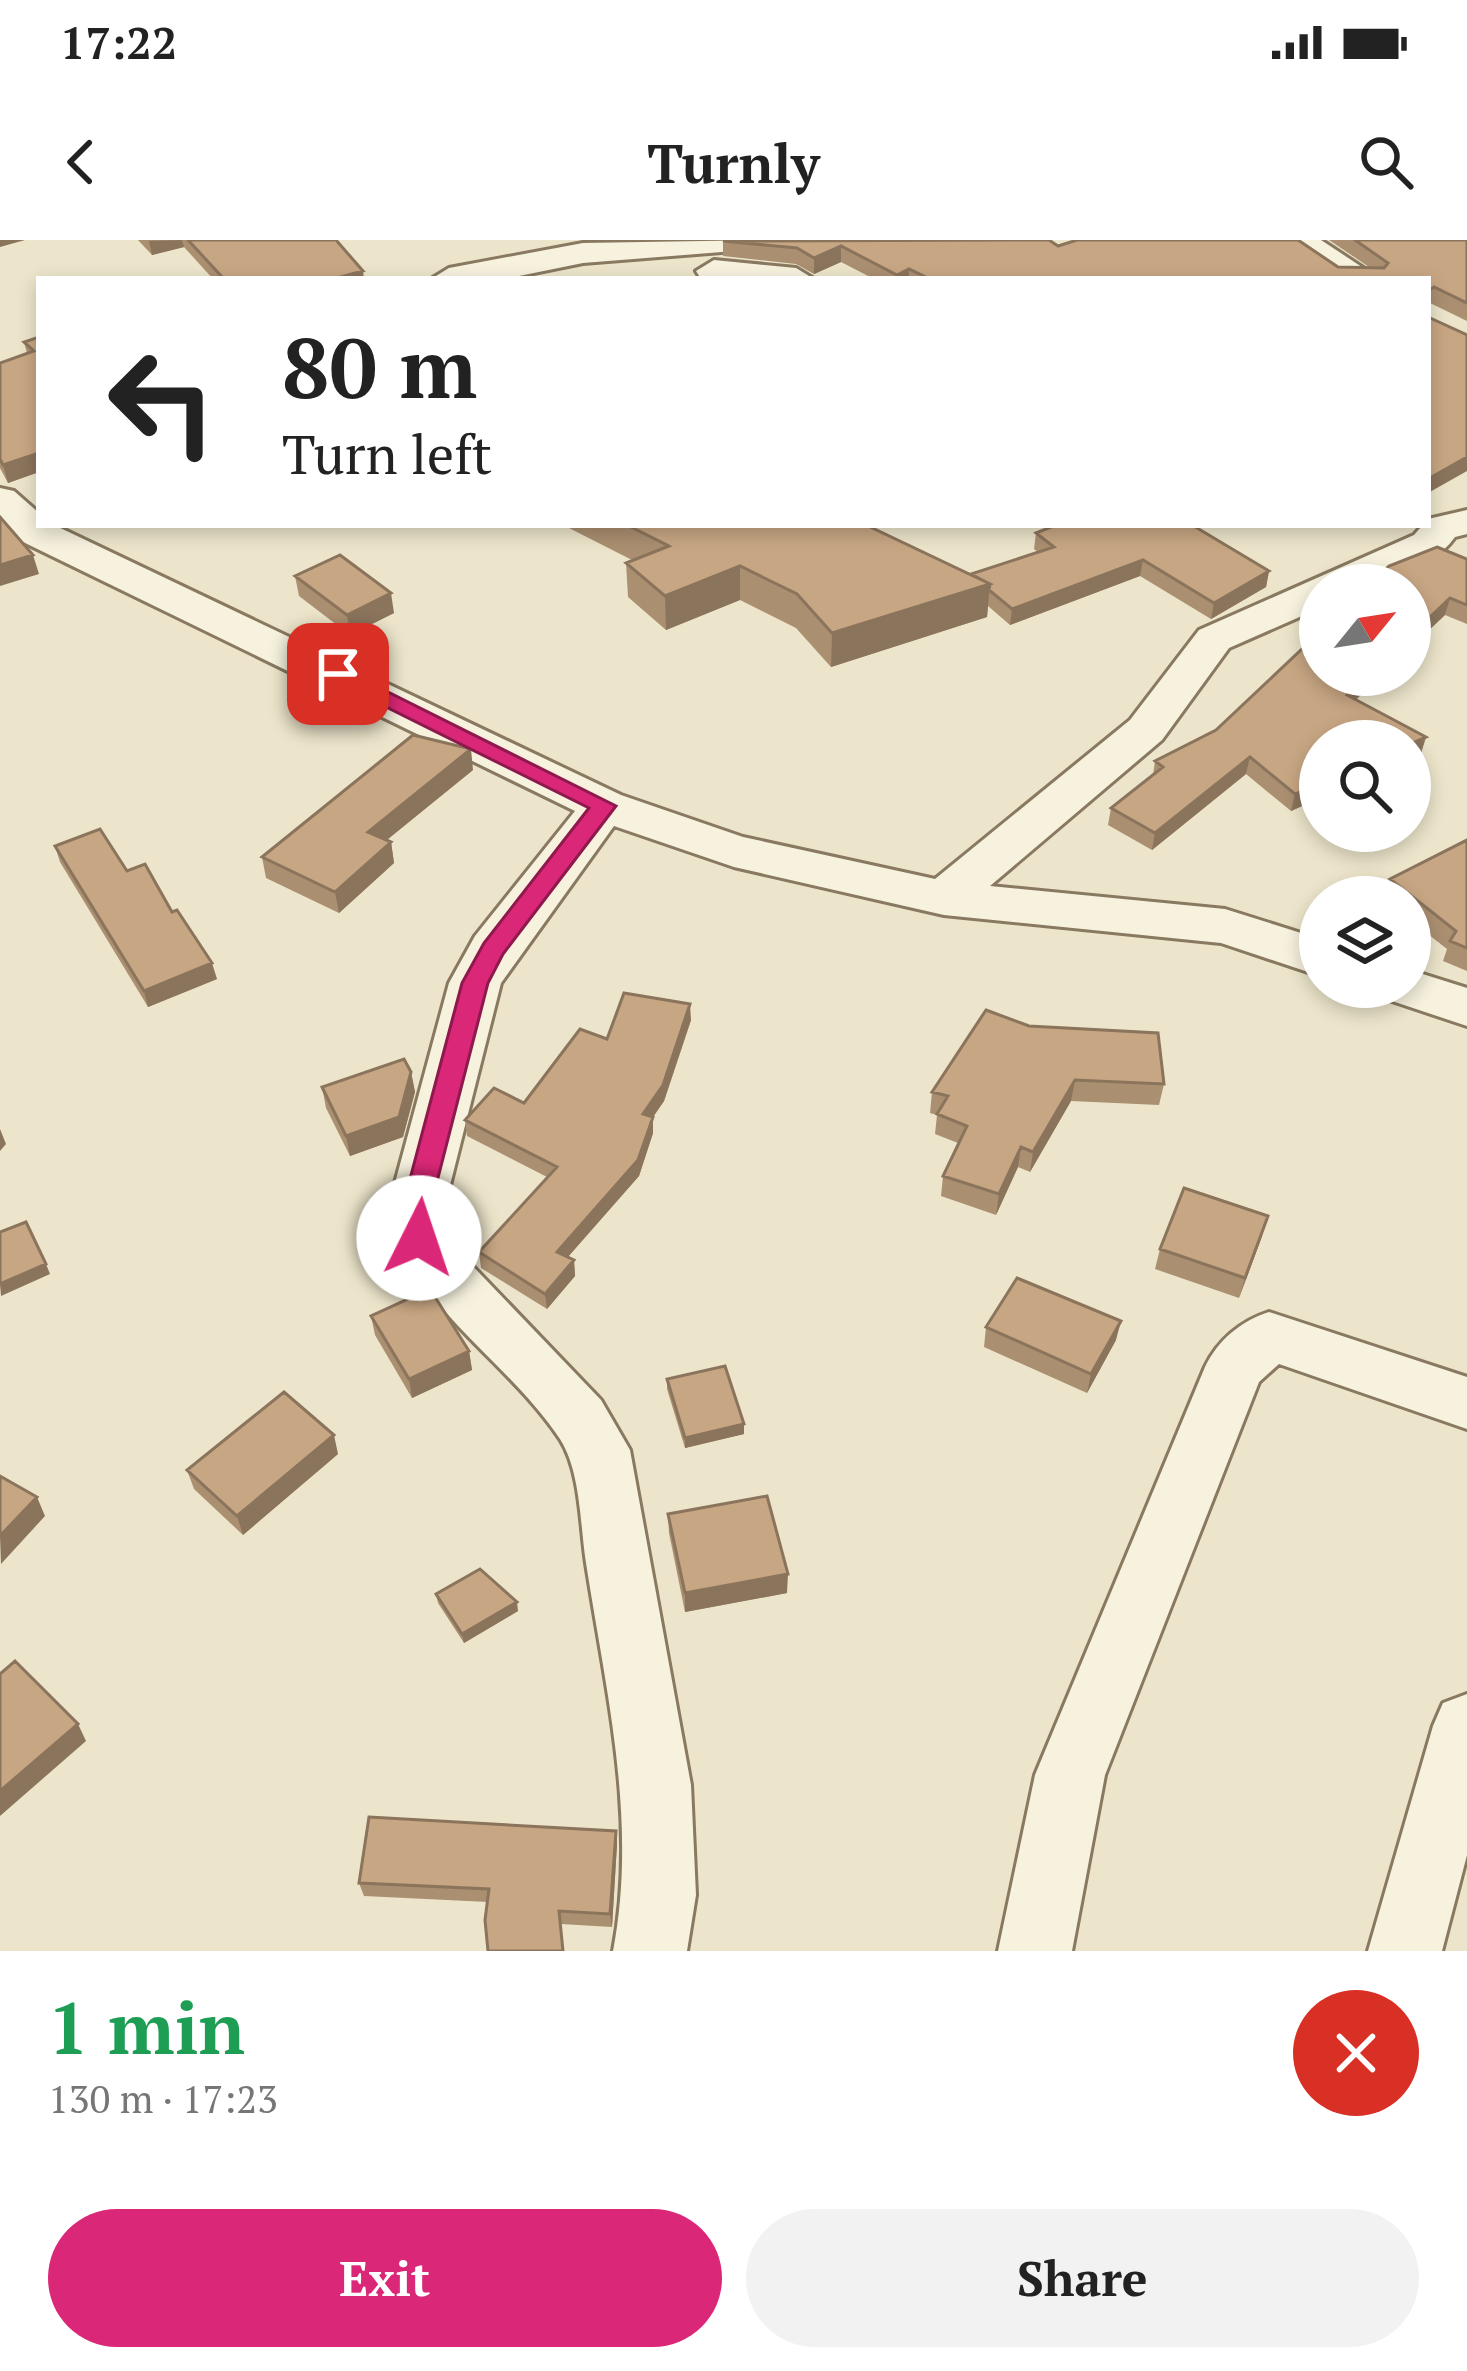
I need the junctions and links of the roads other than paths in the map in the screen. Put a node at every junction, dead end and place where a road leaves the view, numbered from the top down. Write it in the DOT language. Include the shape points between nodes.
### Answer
graph roads {
  1 [pos="747,240"];
  2 [pos="1296,240"];
  3 [pos="714,271"];
  4 [pos="464,276"];
  5 [pos="765,276"];
  6 [pos="1357,276"];
  7 [pos="0,500"];
  8 [pos="36,523"];
  9 [pos="1445,524"];
  10 [pos="46,529"];
  11 [pos="1384,564"];
  12 [pos="1299,601"];
  13 [pos="604,806"];
  14 [pos="944,898"];
  15 [pos="1299,951"];
  16 [pos="1431,995"];
  17 [pos="1467,1007"];
  18 [pos="1467,1402"];
  19 [pos="1467,1726"];
  20 [pos="650,1951"];
  21 [pos="1035,1951"];
  22 [pos="1405,1951"];
  1 -- 4 [label="street" via="596,251"];
  2 -- 6 [label="street"];
  3 -- 5 [label="street"];
  7 -- 8 [label="street"];
  9 -- 11 [label="street" via="1430,544"];
  10 -- 13 [label="street"];
  12 -- 14 [label="street" via="1214,639 1146,730"];
  13 -- 14 [label="street" via="734,851"];
  13 -- 20 [label="street" via="475,983 416,1209 419,1238 445,1276 583,1416 599,1450 656,1785 660,1894"];
  14 -- 15 [label="street" via="1225,926"];
  16 -- 17 [label="street"];
  18 -- 21 [label="street" via="1269,1336 1234,1367 1070,1775"];
  19 -- 22 [label="street"];
}
